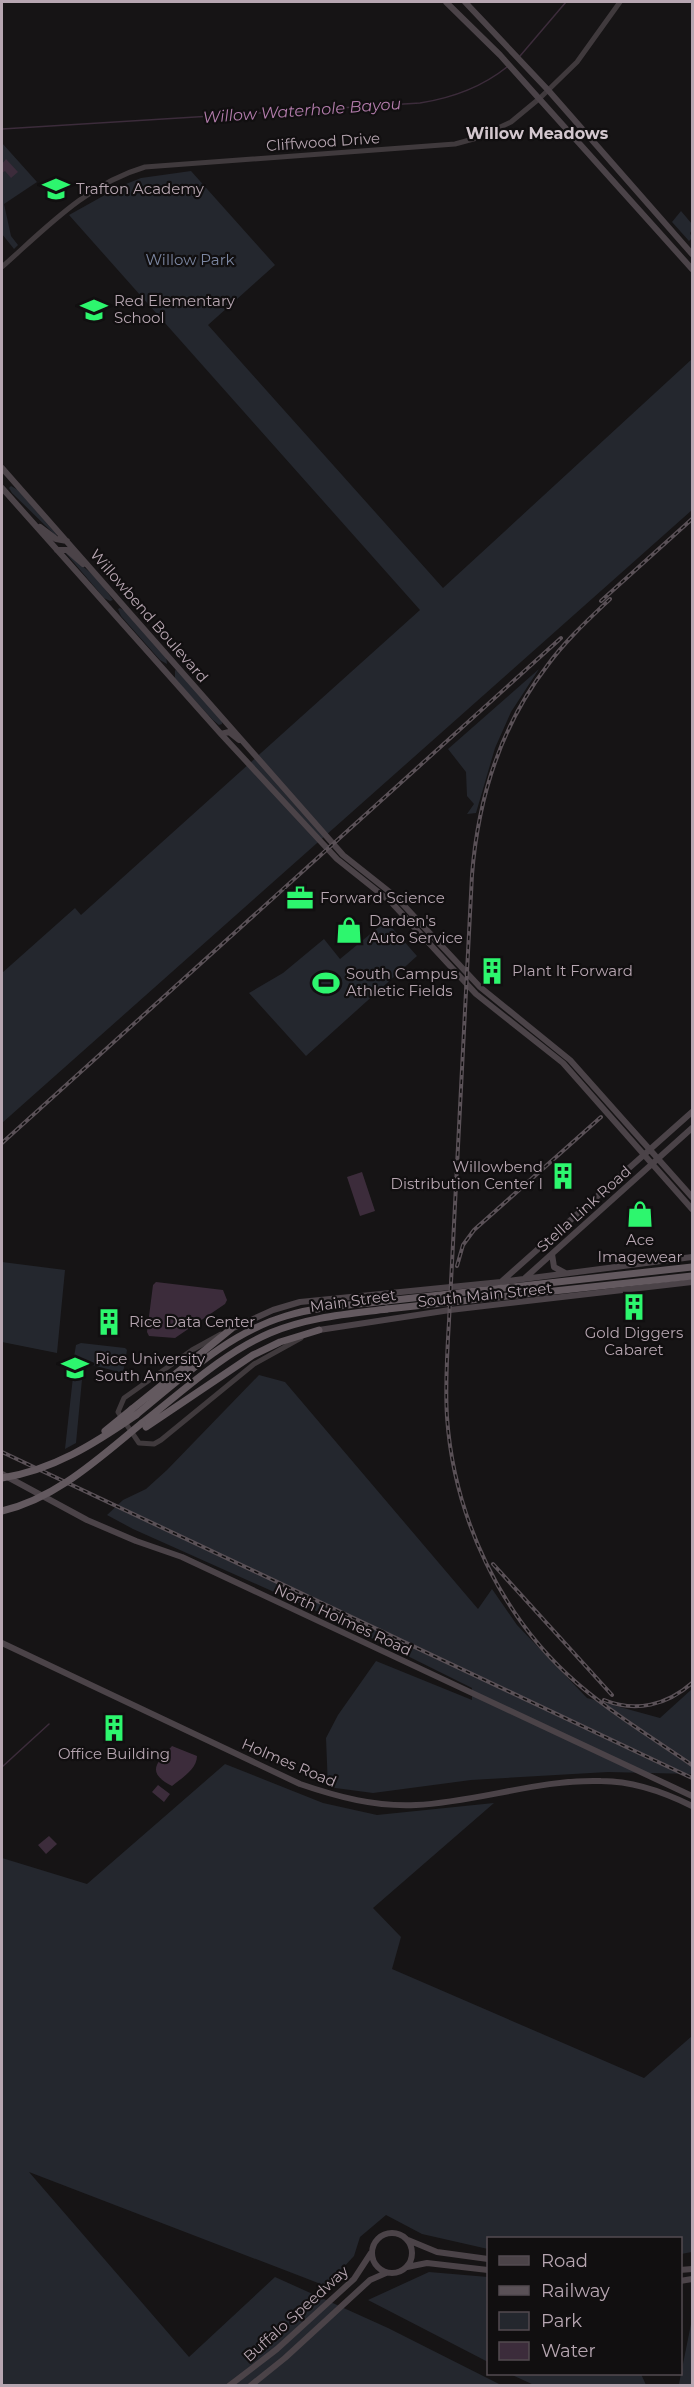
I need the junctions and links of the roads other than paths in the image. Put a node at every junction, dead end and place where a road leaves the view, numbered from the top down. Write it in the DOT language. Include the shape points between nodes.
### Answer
graph roads {
  1 [pos="446,2"];
  2 [pos="465,2"];
  3 [pos="620,2"];
  4 [pos="548,90"];
  5 [pos="540,98"];
  6 [pos="606,156"];
  7 [pos="598,163"];
  8 [pos="693,254"];
  9 [pos="2,267"];
  10 [pos="693,269"];
  11 [pos="2,468"];
  12 [pos="10,478"];
  13 [pos="2,487"];
  14 [pos="30,519"];
  15 [pos="67,541"];
  16 [pos="57,550"];
  17 [pos="98,575"];
  18 [pos="120,601"];
  19 [pos="111,609"];
  20 [pos="175,663"];
  21 [pos="166,671"];
  22 [pos="221,734"];
  23 [pos="252,752"];
  24 [pos="275,784"];
  25 [pos="477,990"];
  26 [pos="583,1073"];
  27 [pos="577,1078"];
  28 [pos="693,1112"];
  29 [pos="693,1128"];
  30 [pos="651,1149"];
  31 [pos="644,1155"];
  32 [pos="659,1158"];
  33 [pos="652,1164"];
  34 [pos="693,1197"];
  35 [pos="693,1209"];
  36 [pos="569,1221"];
  37 [pos="578,1231"];
  38 [pos="552,1254"];
  39 [pos="693,1257"];
  40 [pos="693,1267"];
  41 [pos="566,1273"];
  42 [pos="693,1276"];
  43 [pos="524,1279"];
  44 [pos="501,1282"];
  45 [pos="693,1282"];
  46 [pos="472,1285"];
  47 [pos="489,1306"];
  48 [pos="476,1308"];
  49 [pos="231,1329"];
  50 [pos="319,1330"];
  51 [pos="134,1412"];
  52 [pos="144,1425"];
  53 [pos="2,1474"];
  54 [pos="2,1478"];
  55 [pos="2,1511"];
  56 [pos="2,1643"];
  57 [pos="693,1796"];
  58 [pos="693,1806"];
  59 [pos="407,2240"];
  60 [pos="371,2253"];
  61 [pos="487,2259"];
  62 [pos="406,2267"];
  63 [pos="487,2270"];
  64 [pos="386,2273"];
  65 [pos="277,2349"];
  66 [pos="285,2358"];
  67 [pos="229,2385"];
  68 [pos="250,2385"];
  1 -- 5 [label="main road"];
  2 -- 4 [label="main road"];
  3 -- 4 [label="street, Cliffwood Drive" via="577,62"];
  4 -- 5 [label="street, Cliffwood Drive"];
  4 -- 6 [label="main road"];
  5 -- 7 [label="main road"];
  5 -- 9 [label="street, Cliffwood Drive" via="511,122 455,144 170,164 127,173 82,198"];
  6 -- 7 [label="main road"];
  6 -- 8 [label="main road"];
  7 -- 10 [label="main road"];
  11 -- 12 [label="main road, Willowbend Boulevard"];
  12 -- 13 [label="main road"];
  12 -- 15 [label="main road, Willowbend Boulevard"];
  13 -- 14 [label="main road, Willowbend Boulevard"];
  14 -- 15 [label="main road" via="57,539"];
  14 -- 16 [label="main road, Willowbend Boulevard"];
  15 -- 17 [label="main road, Willowbend Boulevard"];
  16 -- 17 [label="main road" via="67,550"];
  16 -- 19 [label="main road, Willowbend Boulevard"];
  17 -- 18 [label="main road, Willowbend Boulevard"];
  18 -- 19 [label="main road"];
  18 -- 20 [label="main road, Willowbend Boulevard"];
  19 -- 21 [label="main road, Willowbend Boulevard"];
  20 -- 21 [label="main road"];
  20 -- 23 [label="main road, Willowbend Boulevard"];
  21 -- 22 [label="main road, Willowbend Boulevard"];
  22 -- 23 [label="main road" via="229,732"];
  22 -- 24 [label="main road, Willowbend Boulevard"];
  23 -- 24 [label="main road, Willowbend Boulevard"];
  24 -- 25 [label="main road, Willowbend Boulevard" via="343,855 387,889"];
  25 -- 26 [label="main road, Willowbend Boulevard" via="549,1042"];
  25 -- 27 [label="main road, Willowbend Boulevard"];
  26 -- 27 [label="main road"];
  26 -- 30 [label="main road, Willowbend Boulevard"];
  27 -- 31 [label="main road, Willowbend Boulevard"];
  28 -- 30 [label="main road, Stella Link Road"];
  29 -- 32 [label="main road, Stella Link Road"];
  30 -- 31 [label="main road, Stella Link Road"];
  30 -- 32 [label="main road, Willowbend Boulevard"];
  31 -- 33 [label="main road, Willowbend Boulevard"];
  31 -- 36 [label="main road, Stella Link Road"];
  32 -- 33 [label="main road, Stella Link Road"];
  32 -- 34 [label="main road, Willowbend Boulevard"];
  33 -- 35 [label="main road, Willowbend Boulevard"];
  33 -- 37 [label="main road, Stella Link Road"];
  36 -- 37 [label="main road"];
  36 -- 44 [label="main road, Stella Link Road"];
  37 -- 38 [label="main road, Stella Link Road"];
  38 -- 41 [label="main road" via="554,1267"];
  38 -- 43 [label="main road, Stella Link Road"];
  39 -- 41 [label="main road, South Main Street"];
  40 -- 51 [label="highway, Main Street, bridge" via="303,1311 265,1323 217,1351"];
  41 -- 43 [label="main road, South Main Street"];
  42 -- 52 [label="highway, Main Street, bridge" via="328,1317 253,1342 223,1360"];
  43 -- 44 [label="main road, South Main Street"];
  43 -- 47 [label="main road, Stella Link Road"];
  44 -- 46 [label="main road, South Main Street"];
  45 -- 47 [label="main road, South Main Street"];
  46 -- 48 [label="main road"];
  46 -- 49 [label="main road, South Main Street" via="300,1302"];
  47 -- 48 [label="main road, South Main Street"];
  48 -- 50 [label="main road, South Main Street"];
  49 -- 50 [label="street, South Main Street" via="192,1350 124,1398 118,1412 140,1443 161,1440 254,1364"];
  49 -- 51 [label="highway"];
  50 -- 52 [label="highway" via="253,1355"];
  51 -- 54 [label="highway, bridge" via="80,1452 50,1466"];
  52 -- 55 [label="highway, bridge" via="52,1491"];
  53 -- 57 [label="main road, North Holmes Road" via="87,1520 183,1557"];
  56 -- 58 [label="main road, Holmes Road" via="300,1784 345,1799 415,1805 601,1780 643,1786"];
  59 -- 60 [label="main road" via="395,2233 381,2236"];
  59 -- 61 [label="main road" via="437,2252"];
  59 -- 62 [label="main road" via="412,2257"];
  60 -- 64 [label="main road" via="375,2265"];
  60 -- 65 [label="main road, Buffalo Speedway" via="354,2279"];
  62 -- 63 [label="main road" via="427,2263"];
  62 -- 64 [label="main road" via="397,2273"];
  64 -- 66 [label="main road, Buffalo Speedway" via="370,2280"];
  65 -- 66 [label="main road"];
  65 -- 67 [label="main road, Buffalo Speedway"];
  66 -- 68 [label="main road, Buffalo Speedway"];
}
